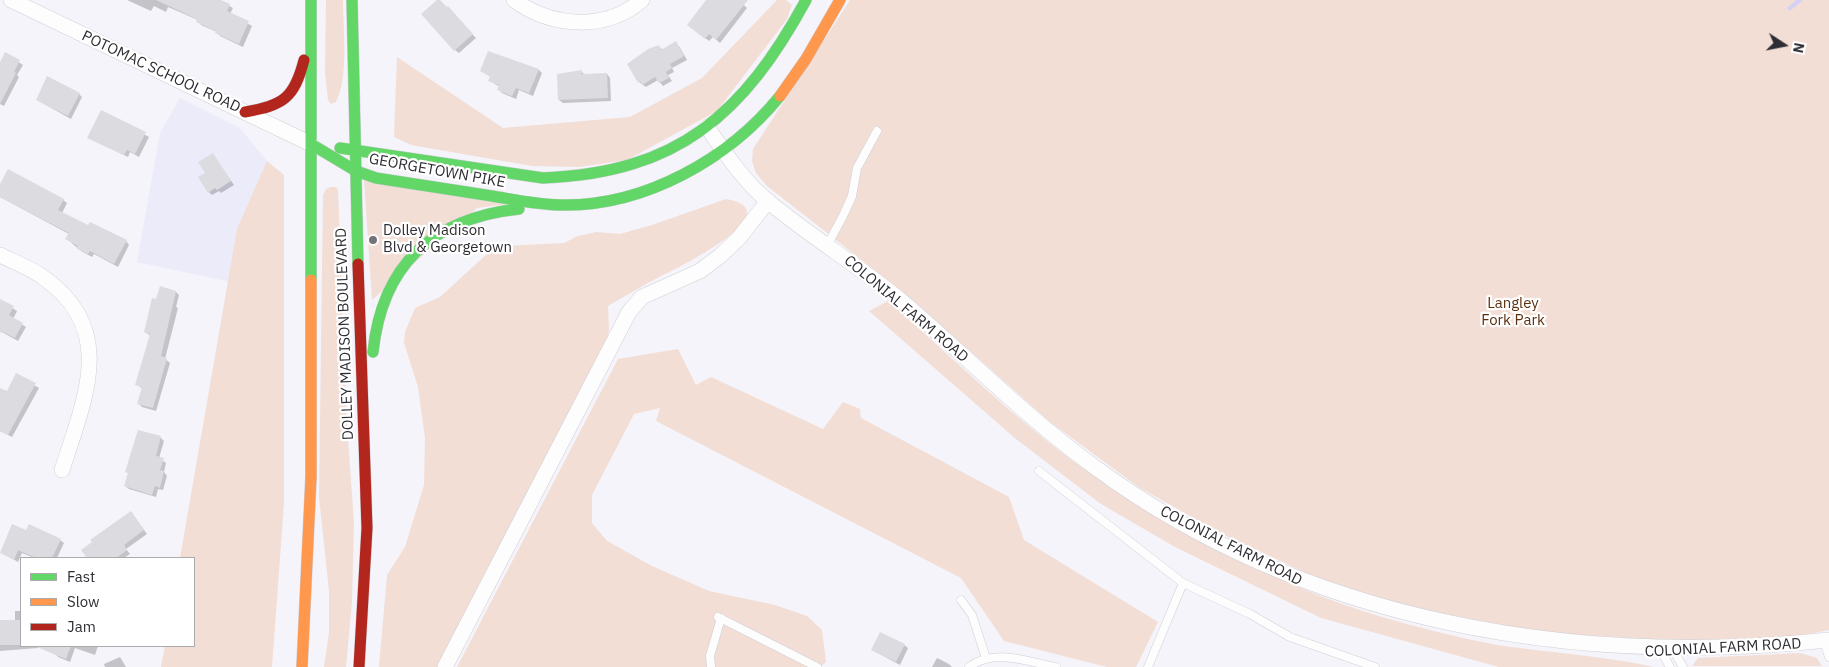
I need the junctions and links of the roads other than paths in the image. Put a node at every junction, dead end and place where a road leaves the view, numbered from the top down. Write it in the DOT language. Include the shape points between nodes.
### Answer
graph roads {
  1 [pos="10,0"];
  2 [pos="311,0"];
  3 [pos="352,0"];
  4 [pos="514,0"];
  5 [pos="642,0"];
  6 [pos="806,0"];
  7 [pos="840,0"];
  8 [pos="311,26"];
  9 [pos="245,112"];
  10 [pos="706,127"];
  11 [pos="876,131"];
  12 [pos="311,144"];
  13 [pos="355,150"];
  14 [pos="724,151"];
  15 [pos="356,172"];
  16 [pos="768,202"];
  17 [pos="569,205"];
  18 [pos="828,244"];
  19 [pos="0,255"];
  20 [pos="62,470"];
  21 [pos="1039,471"];
  22 [pos="366,477"];
  23 [pos="1183,583"];
  24 [pos="960,600"];
  25 [pos="1826,640"];
  26 [pos="986,658"];
  27 [pos="1669,658"];
  28 [pos="1829,658"];
  29 [pos="302,667"];
  30 [pos="359,667"];
  31 [pos="446,667"];
  32 [pos="712,667"];
  33 [pos="817,667"];
  34 [pos="969,667"];
  35 [pos="1056,667"];
  36 [pos="1148,667"];
  37 [pos="1375,667"];
  38 [pos="1683,667"];
  1 -- 9 [label="street, POTOMAC SCHOOL ROAD"];
  2 -- 8 [label="main road, DOLLEY MADISON BOULEVARD"];
  3 -- 13 [label="main road, DOLLEY MADISON BOULEVARD"];
  4 -- 5 [label="street" via="544,17 583,23 619,14"];
  6 -- 10 [label="main road, GEORGETOWN PIKE" via="758,77 731,107"];
  7 -- 14 [label="main road, GEORGETOWN PIKE" via="802,68 781,97 748,132"];
  8 -- 9 [label="main road" via="299,81 292,94 276,106"];
  8 -- 12 [label="main road, DOLLEY MADISON BOULEVARD"];
  9 -- 12 [label="street, POTOMAC SCHOOL ROAD"];
  10 -- 13 [label="main road, GEORGETOWN PIKE" via="680,145 635,165 574,177 524,177"];
  10 -- 14 [label="street, COLONIAL FARM ROAD"];
  11 -- 18 [label="lane" via="857,168 852,196"];
  12 -- 13 [label="main road, GEORGETOWN PIKE"];
  12 -- 15 [label="main road, GEORGETOWN PIKE"];
  12 -- 29 [label="main road, DOLLEY MADISON BOULEVARD" via="311,477"];
  13 -- 15 [label="main road, DOLLEY MADISON BOULEVARD"];
  14 -- 16 [label="street, COLONIAL FARM ROAD"];
  14 -- 17 [label="main road, GEORGETOWN PIKE" via="649,189 602,202"];
  15 -- 17 [label="main road, GEORGETOWN PIKE" via="506,198"];
  15 -- 22 [label="main road, DOLLEY MADISON BOULEVARD" via="360,383"];
  16 -- 18 [label="street, COLONIAL FARM ROAD"];
  16 -- 31 [label="street" via="720,256 700,271 642,297 629,312"];
  17 -- 22 [label="main road" via="504,210 470,217 426,242 401,268 385,295 374,329"];
  18 -- 27 [label="street, COLONIAL FARM ROAD" via="904,304 1034,420 1097,469 1160,511 1246,557 1352,601 1452,629 1562,647"];
  19 -- 20 [label="street" via="43,276 58,288 72,304 88,338 90,376"];
  21 -- 23 [label="lane"];
  22 -- 30 [label="main road, DOLLEY MADISON BOULEVARD" via="366,554"];
  23 -- 36 [label="lane"];
  23 -- 37 [label="lane" via="1250,614 1290,637"];
  24 -- 26 [label="lane" via="972,615"];
  25 -- 27 [label="street, COLONIAL FARM ROAD"];
  25 -- 28 [label="lane"];
  26 -- 34 [label="lane"];
  26 -- 35 [label="lane" via="1007,658"];
  27 -- 38 [label="lane"];
  32 -- 33 [label="lane" via="710,656 720,617"];
}
